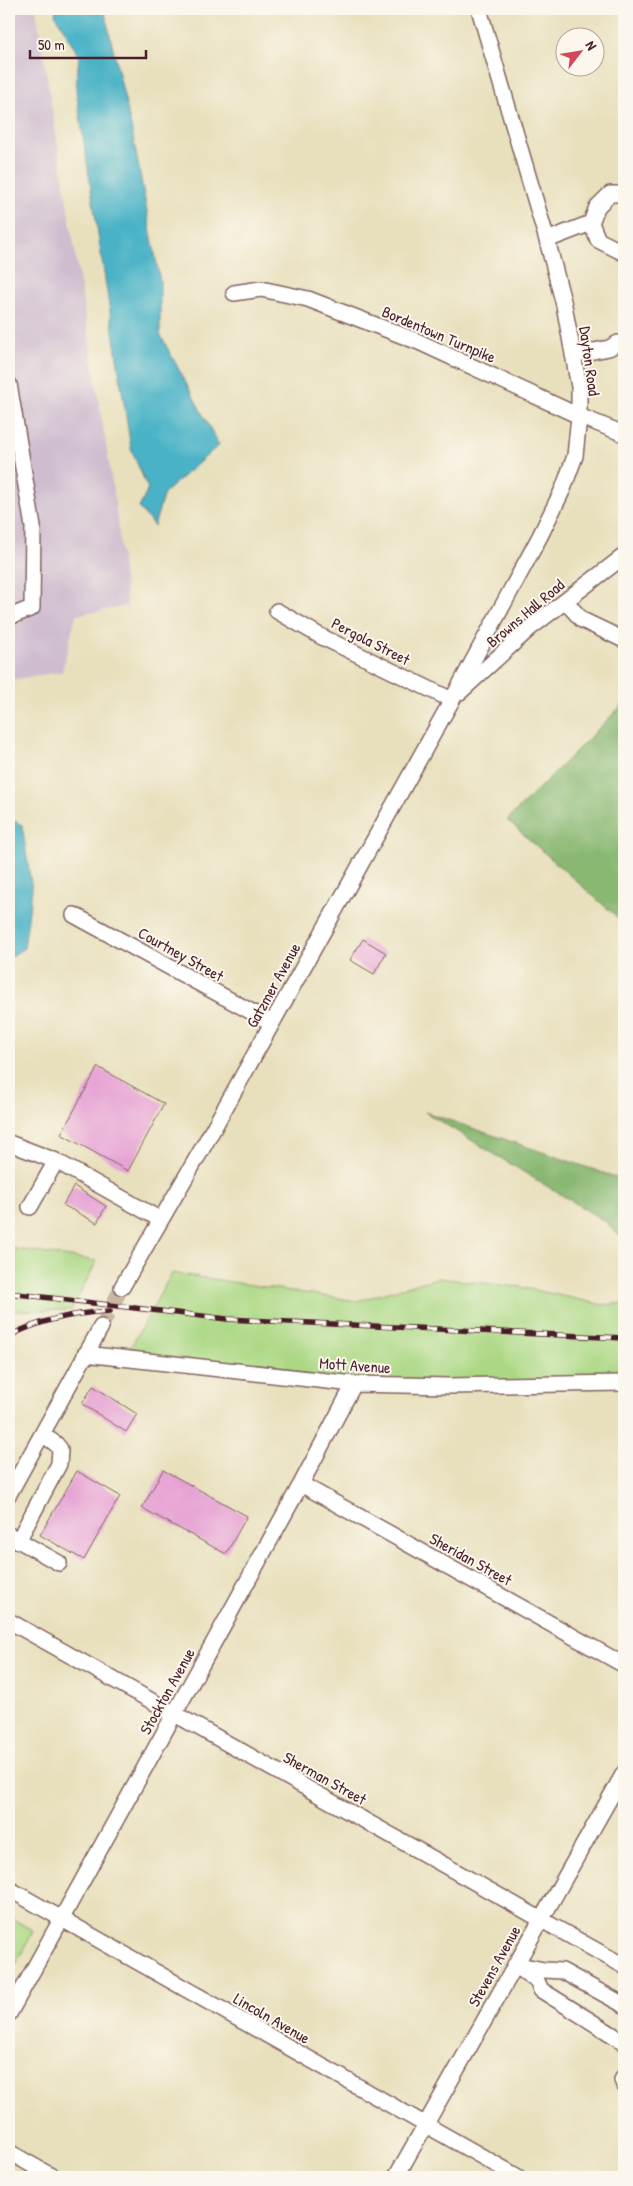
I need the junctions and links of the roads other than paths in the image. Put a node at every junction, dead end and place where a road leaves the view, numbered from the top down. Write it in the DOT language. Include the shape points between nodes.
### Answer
graph roads {
  1 [pos="479,9"];
  2 [pos="624,194"];
  3 [pos="591,223"];
  4 [pos="547,240"];
  5 [pos="624,253"];
  6 [pos="234,293"];
  7 [pos="624,345"];
  8 [pos="573,355"];
  9 [pos="9,384"];
  10 [pos="579,416"];
  11 [pos="624,434"];
  12 [pos="624,556"];
  13 [pos="566,601"];
  14 [pos="277,611"];
  15 [pos="9,617"];
  16 [pos="624,640"];
  17 [pos="452,700"];
  18 [pos="74,915"];
  19 [pos="272,1023"];
  20 [pos="9,1143"];
  21 [pos="56,1161"];
  22 [pos="30,1208"];
  23 [pos="161,1220"];
  24 [pos="122,1287"];
  25 [pos="101,1327"];
  26 [pos="85,1354"];
  27 [pos="624,1383"];
  28 [pos="354,1384"];
  29 [pos="42,1434"];
  30 [pos="302,1484"];
  31 [pos="9,1494"];
  32 [pos="14,1538"];
  33 [pos="59,1563"];
  34 [pos="9,1621"];
  35 [pos="624,1665"];
  36 [pos="174,1713"];
  37 [pos="624,1773"];
  38 [pos="9,1889"];
  39 [pos="62,1919"];
  40 [pos="541,1919"];
  41 [pos="515,1965"];
  42 [pos="624,1966"];
  43 [pos="624,2005"];
  44 [pos="9,2014"];
  45 [pos="624,2042"];
  46 [pos="424,2125"];
  47 [pos="9,2152"];
  48 [pos="33,2172"];
  49 [pos="53,2177"];
  50 [pos="396,2177"];
  51 [pos="518,2177"];
  1 -- 4 [label="street, Dayton Road"];
  2 -- 3 [label="street" via="610,194 597,207"];
  3 -- 4 [label="street"];
  3 -- 5 [label="street" via="598,240"];
  4 -- 8 [label="street, Dayton Road"];
  6 -- 10 [label="street, Bordentown Turnpike" via="261,289 308,299 419,342"];
  7 -- 8 [label="street" via="618,343"];
  8 -- 10 [label="street, Dayton Road"];
  9 -- 15 [label="street" via="33,527 32,608"];
  10 -- 11 [label="street, Bordentown Turnpike"];
  10 -- 17 [label="street, Dayton Road" via="575,456 564,489"];
  12 -- 13 [label="street, Browns Hall Road"];
  13 -- 16 [label="street" via="582,620"];
  13 -- 17 [label="street, Browns Hall Road" via="530,628"];
  14 -- 17 [label="street, Pergola Street"];
  17 -- 19 [label="street, Gatzmer Avenue"];
  18 -- 19 [label="street, Courtney Street"];
  19 -- 23 [label="street, Gatzmer Avenue"];
  20 -- 21 [label="street"];
  21 -- 22 [label="street"];
  21 -- 23 [label="street"];
  23 -- 24 [label="street, Gatzmer Avenue"];
  25 -- 26 [label="street"];
  26 -- 28 [label="street, Mott Avenue"];
  26 -- 29 [label="street"];
  27 -- 28 [label="street, Mott Avenue"];
  28 -- 30 [label="street, Stockton Avenue"];
  29 -- 31 [label="street"];
  29 -- 32 [label="street" via="60,1449 60,1464"];
  30 -- 35 [label="street, Sheridan Street"];
  30 -- 36 [label="street, Stockton Avenue"];
  32 -- 33 [label="street"];
  34 -- 36 [label="street, Sherman Street"];
  36 -- 39 [label="street, Stockton Avenue"];
  36 -- 40 [label="street, Sherman Street"];
  37 -- 40 [label="street, Stevens Avenue"];
  38 -- 39 [label="street, Lincoln Avenue"];
  39 -- 44 [label="street, Stockton Avenue"];
  39 -- 46 [label="street, Lincoln Avenue"];
  40 -- 41 [label="street, Stevens Avenue"];
  40 -- 42 [label="street, Sherman Street"];
  41 -- 43 [label="street" via="562,1971"];
  41 -- 45 [label="street" via="537,1981 541,1990"];
  41 -- 46 [label="street, Stevens Avenue"];
  46 -- 50 [label="street, Stevens Avenue"];
  46 -- 51 [label="street, Lincoln Avenue"];
  47 -- 48 [label="street"];
  48 -- 49 [label="street"];
}
